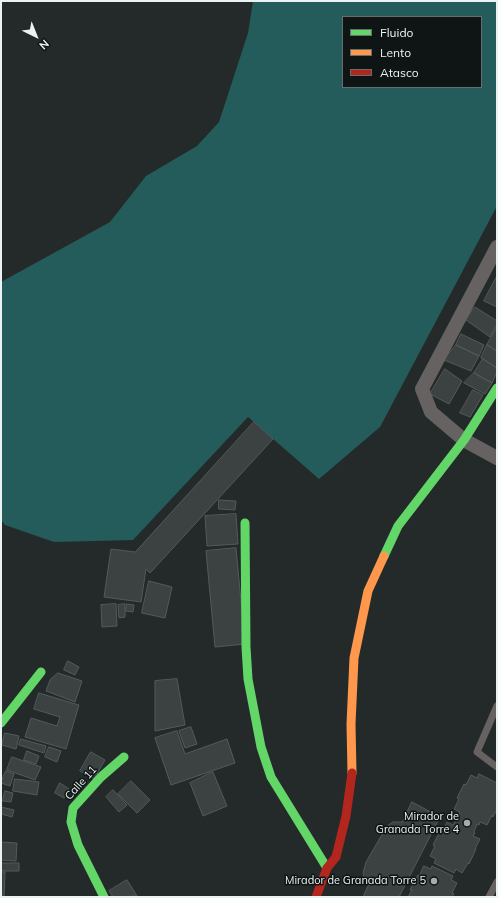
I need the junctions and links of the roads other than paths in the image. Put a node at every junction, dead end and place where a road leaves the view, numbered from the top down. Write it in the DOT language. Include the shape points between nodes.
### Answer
graph roads {
  1 [pos="496,255"];
  2 [pos="497,388"];
  3 [pos="464,440"];
  4 [pos="497,458"];
  5 [pos="245,523"];
  6 [pos="41,672"];
  7 [pos="497,706"];
  8 [pos="1,723"];
  9 [pos="124,757"];
  10 [pos="497,768"];
  11 [pos="327,868"];
  12 [pos="497,882"];
  13 [pos="104,897"];
  14 [pos="316,897"];
  15 [pos="489,897"];
  1 -- 3 [label="street" via="422,389 431,412"];
  2 -- 3 [label="street"];
  3 -- 4 [label="street"];
  3 -- 11 [label="street" via="398,526 368,591 354,658 352,772 346,816 336,857"];
  5 -- 11 [label="street" via="246,654 253,710 261,746 271,776"];
  6 -- 8 [label="street"];
  7 -- 10 [label="lane" via="477,752"];
  9 -- 13 [label="street, Calle 11" via="101,777 73,808 71,822 78,845"];
  11 -- 14 [label="street"];
  12 -- 15 [label="lane"];
}
